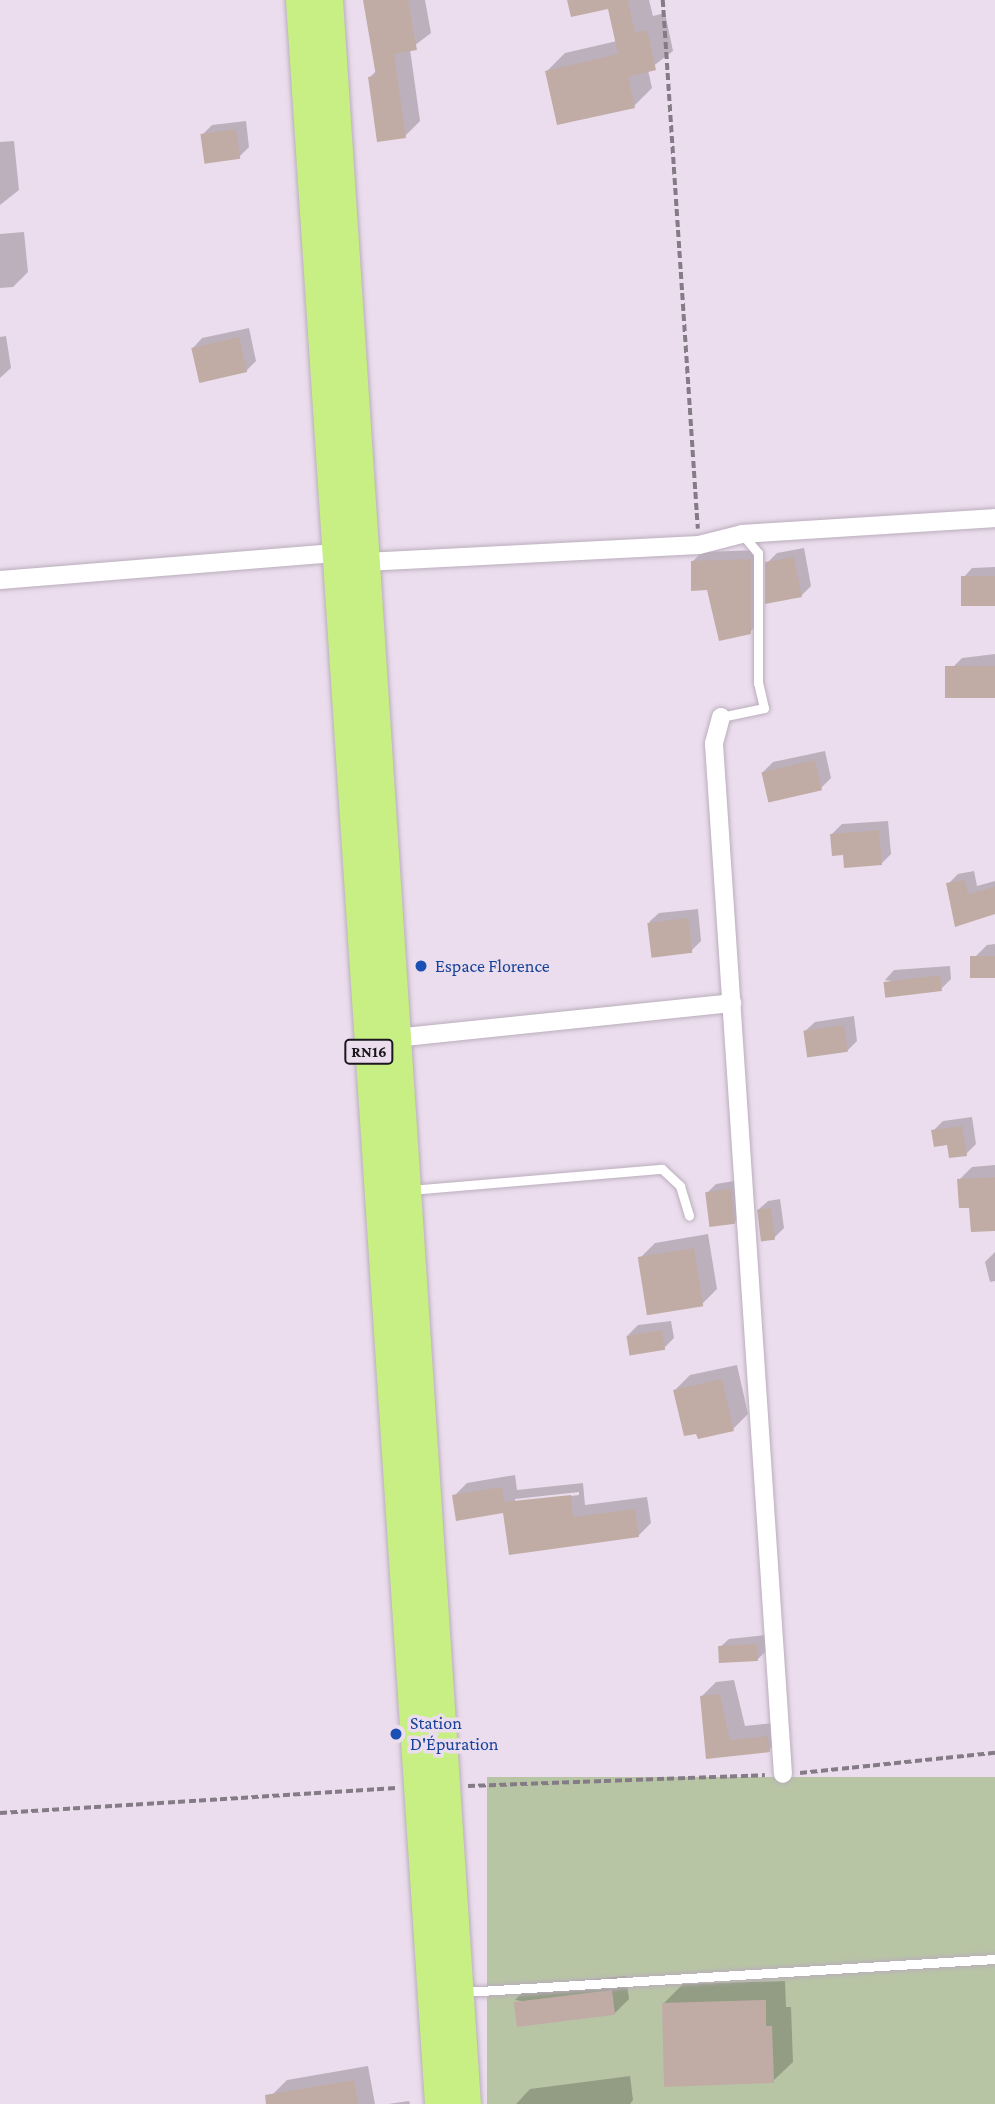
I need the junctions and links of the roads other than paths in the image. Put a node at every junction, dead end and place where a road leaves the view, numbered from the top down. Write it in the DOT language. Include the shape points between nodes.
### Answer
graph roads {
  1 [pos="301,0"];
  2 [pos="328,0"];
  3 [pos="995,518"];
  4 [pos="742,534"];
  5 [pos="351,557"];
  6 [pos="0,580"];
  7 [pos="721,717"];
  8 [pos="732,1003"];
  9 [pos="394,1038"];
  10 [pos="405,1191"];
  11 [pos="689,1216"];
  12 [pos="783,1774"];
  13 [pos="431,1787"];
  14 [pos="995,1959"];
  15 [pos="459,1992"];
  16 [pos="439,2104"];
  17 [pos="466,2104"];
  1 -- 5 [label="highway, RN16"];
  2 -- 5 [label="highway, RN16"];
  3 -- 4 [label="street"];
  4 -- 5 [label="street" via="699,545"];
  4 -- 7 [label="lane" via="758,553 758,683 764,708"];
  5 -- 6 [label="street"];
  5 -- 9 [label="highway, RN16"];
  5 -- 13 [label="highway, RN16"];
  7 -- 8 [label="street" via="714,744"];
  8 -- 9 [label="street"];
  8 -- 12 [label="street"];
  9 -- 10 [label="highway, RN16"];
  10 -- 11 [label="lane" via="662,1168 680,1186"];
  10 -- 13 [label="highway, RN16"];
  13 -- 15 [label="highway, RN16"];
  13 -- 16 [label="highway, RN16"];
  14 -- 15 [label="lane"];
  15 -- 17 [label="highway, RN16"];
}
